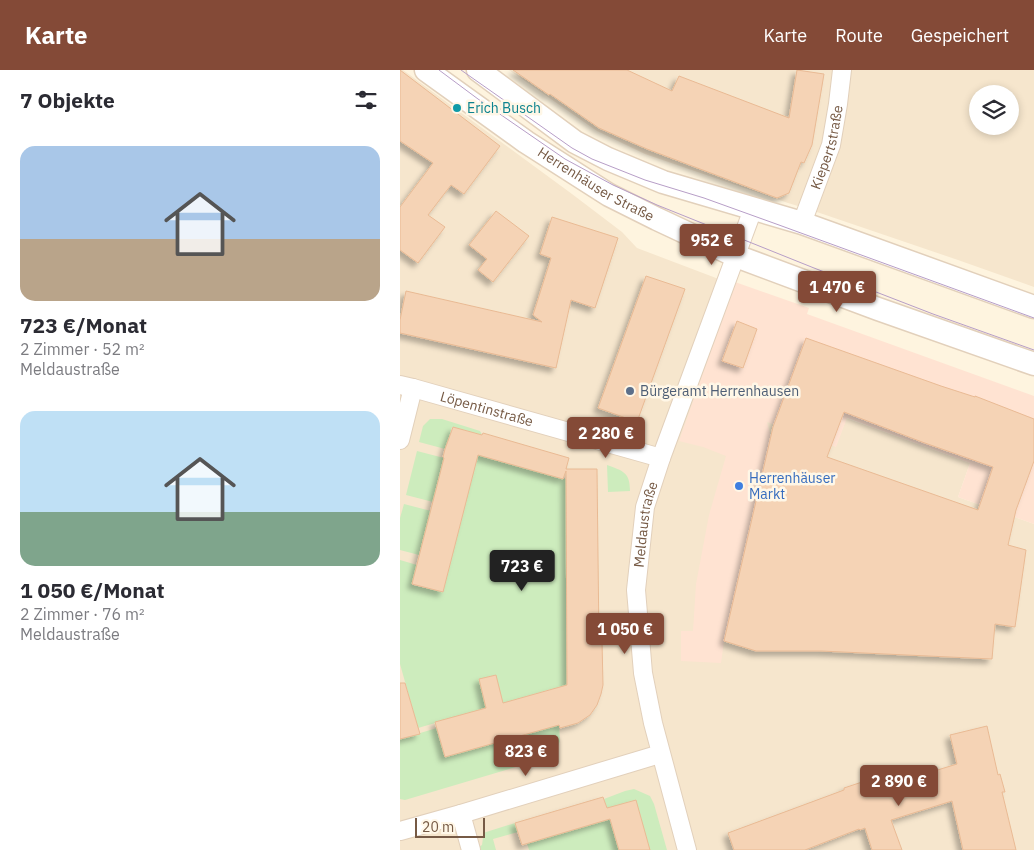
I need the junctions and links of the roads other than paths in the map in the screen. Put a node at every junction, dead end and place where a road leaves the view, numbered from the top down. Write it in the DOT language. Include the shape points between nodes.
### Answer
graph roads {
  1 [pos="426,70"];
  2 [pos="478,70"];
  3 [pos="842,70"];
  4 [pos="753,209"];
  5 [pos="802,223"];
  6 [pos="736,256"];
  7 [pos="1034,307"];
  8 [pos="1034,364"];
  9 [pos="407,387"];
  10 [pos="400,440"];
  11 [pos="661,458"];
  12 [pos="660,754"];
  13 [pos="461,814"];
  14 [pos="400,830"];
  15 [pos="471,850"];
  16 [pos="687,850"];
  1 -- 6 [label="street, Herrenhäuser Straße" via="526,142 609,195"];
  2 -- 4 [label="street, Herrenhäuser Straße" via="575,142 608,159 663,182"];
  3 -- 5 [label="street, Kiepertstraße" via="831,145"];
  4 -- 5 [label="street, Herrenhäuser Straße"];
  4 -- 6 [label="street, Meldaustraße"];
  5 -- 7 [label="street, Herrenhäuser Straße"];
  6 -- 8 [label="street, Herrenhäuser Straße"];
  6 -- 11 [label="street, Meldaustraße"];
  9 -- 10 [label="street"];
  9 -- 11 [label="street, Löpentinstraße"];
  11 -- 12 [label="street, Meldaustraße" via="645,507 636,590 643,673"];
  12 -- 13 [label="street"];
  12 -- 16 [label="street, Meldaustraße"];
  13 -- 14 [label="street"];
  13 -- 15 [label="street"];
}
